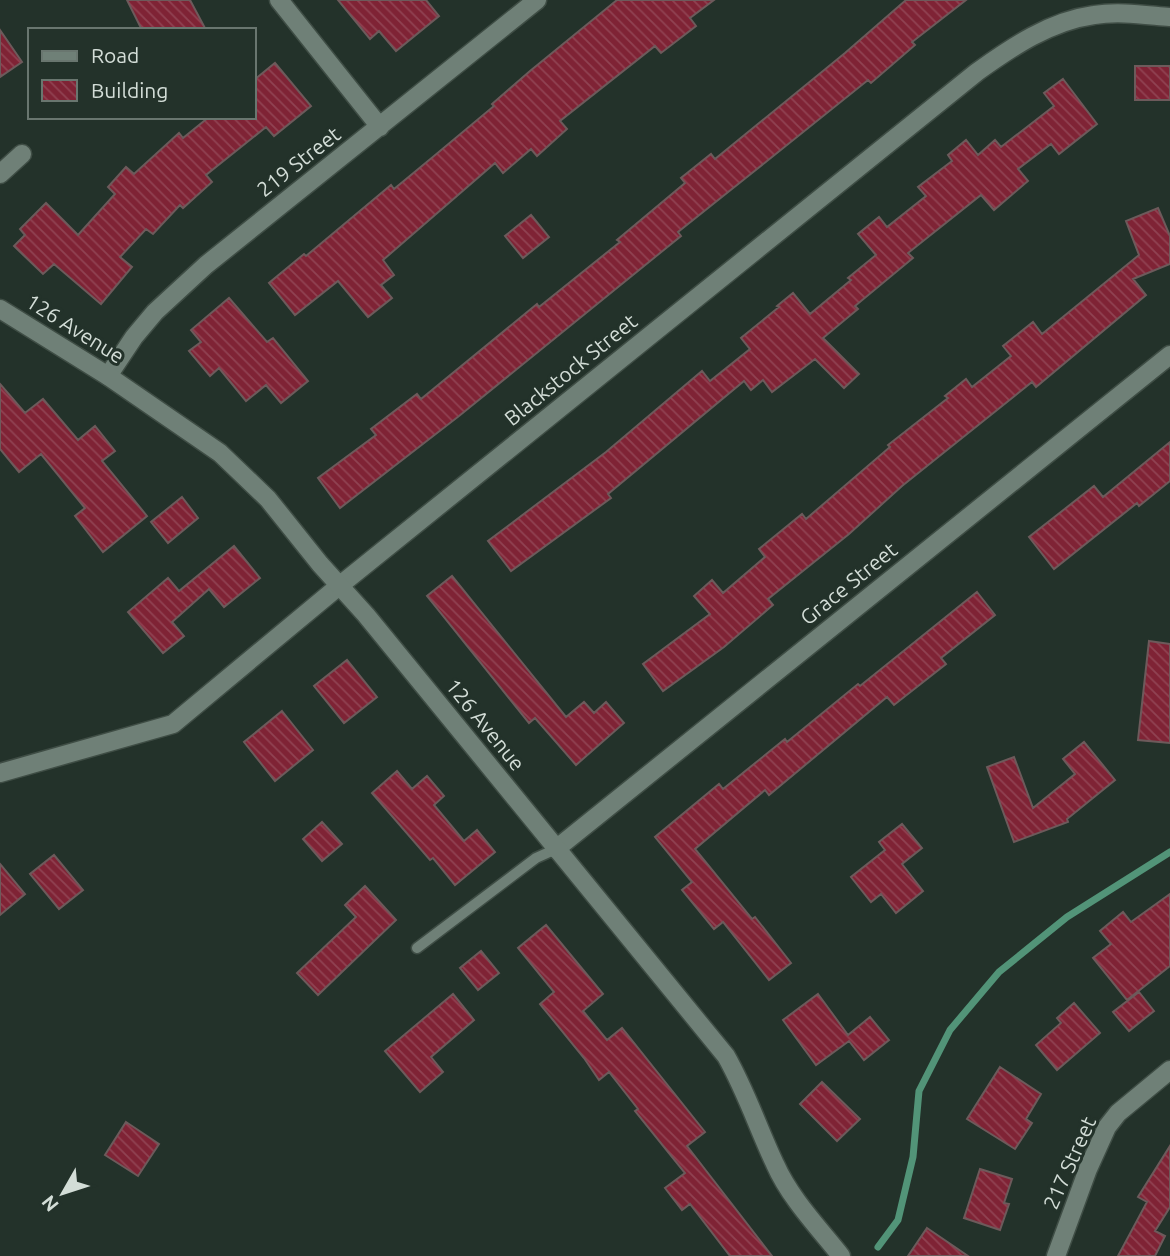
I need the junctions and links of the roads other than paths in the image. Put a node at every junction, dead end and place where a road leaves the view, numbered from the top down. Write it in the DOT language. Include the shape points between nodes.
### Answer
graph roads {
  1 [pos="279,0"];
  2 [pos="537,0"];
  3 [pos="1170,17"];
  4 [pos="380,127"];
  5 [pos="22,153"];
  6 [pos="0,174"];
  7 [pos="0,309"];
  8 [pos="1170,355"];
  9 [pos="108,376"];
  10 [pos="339,586"];
  11 [pos="0,773"];
  12 [pos="556,849"];
  13 [pos="417,948"];
  14 [pos="1170,1070"];
  15 [pos="841,1256"];
  16 [pos="1056,1256"];
  1 -- 4 [label="street"];
  2 -- 4 [label="street, 219 Street"];
  3 -- 10 [label="street, Blackstock Street" via="1095,15 1056,26 1004,53"];
  4 -- 9 [label="street, 219 Street" via="178,290 134,337"];
  5 -- 6 [label="street"];
  7 -- 9 [label="street, 126 Avenue"];
  8 -- 12 [label="street, Grace Street"];
  9 -- 10 [label="street, 126 Avenue" via="220,453 268,499"];
  10 -- 11 [label="street, Blackstock Street" via="173,724"];
  10 -- 12 [label="street, 126 Avenue"];
  12 -- 13 [label="lane" via="536,858"];
  12 -- 15 [label="street, 126 Avenue" via="726,1056 775,1166"];
  14 -- 16 [label="street, 217 Street" via="1107,1126"];
}
